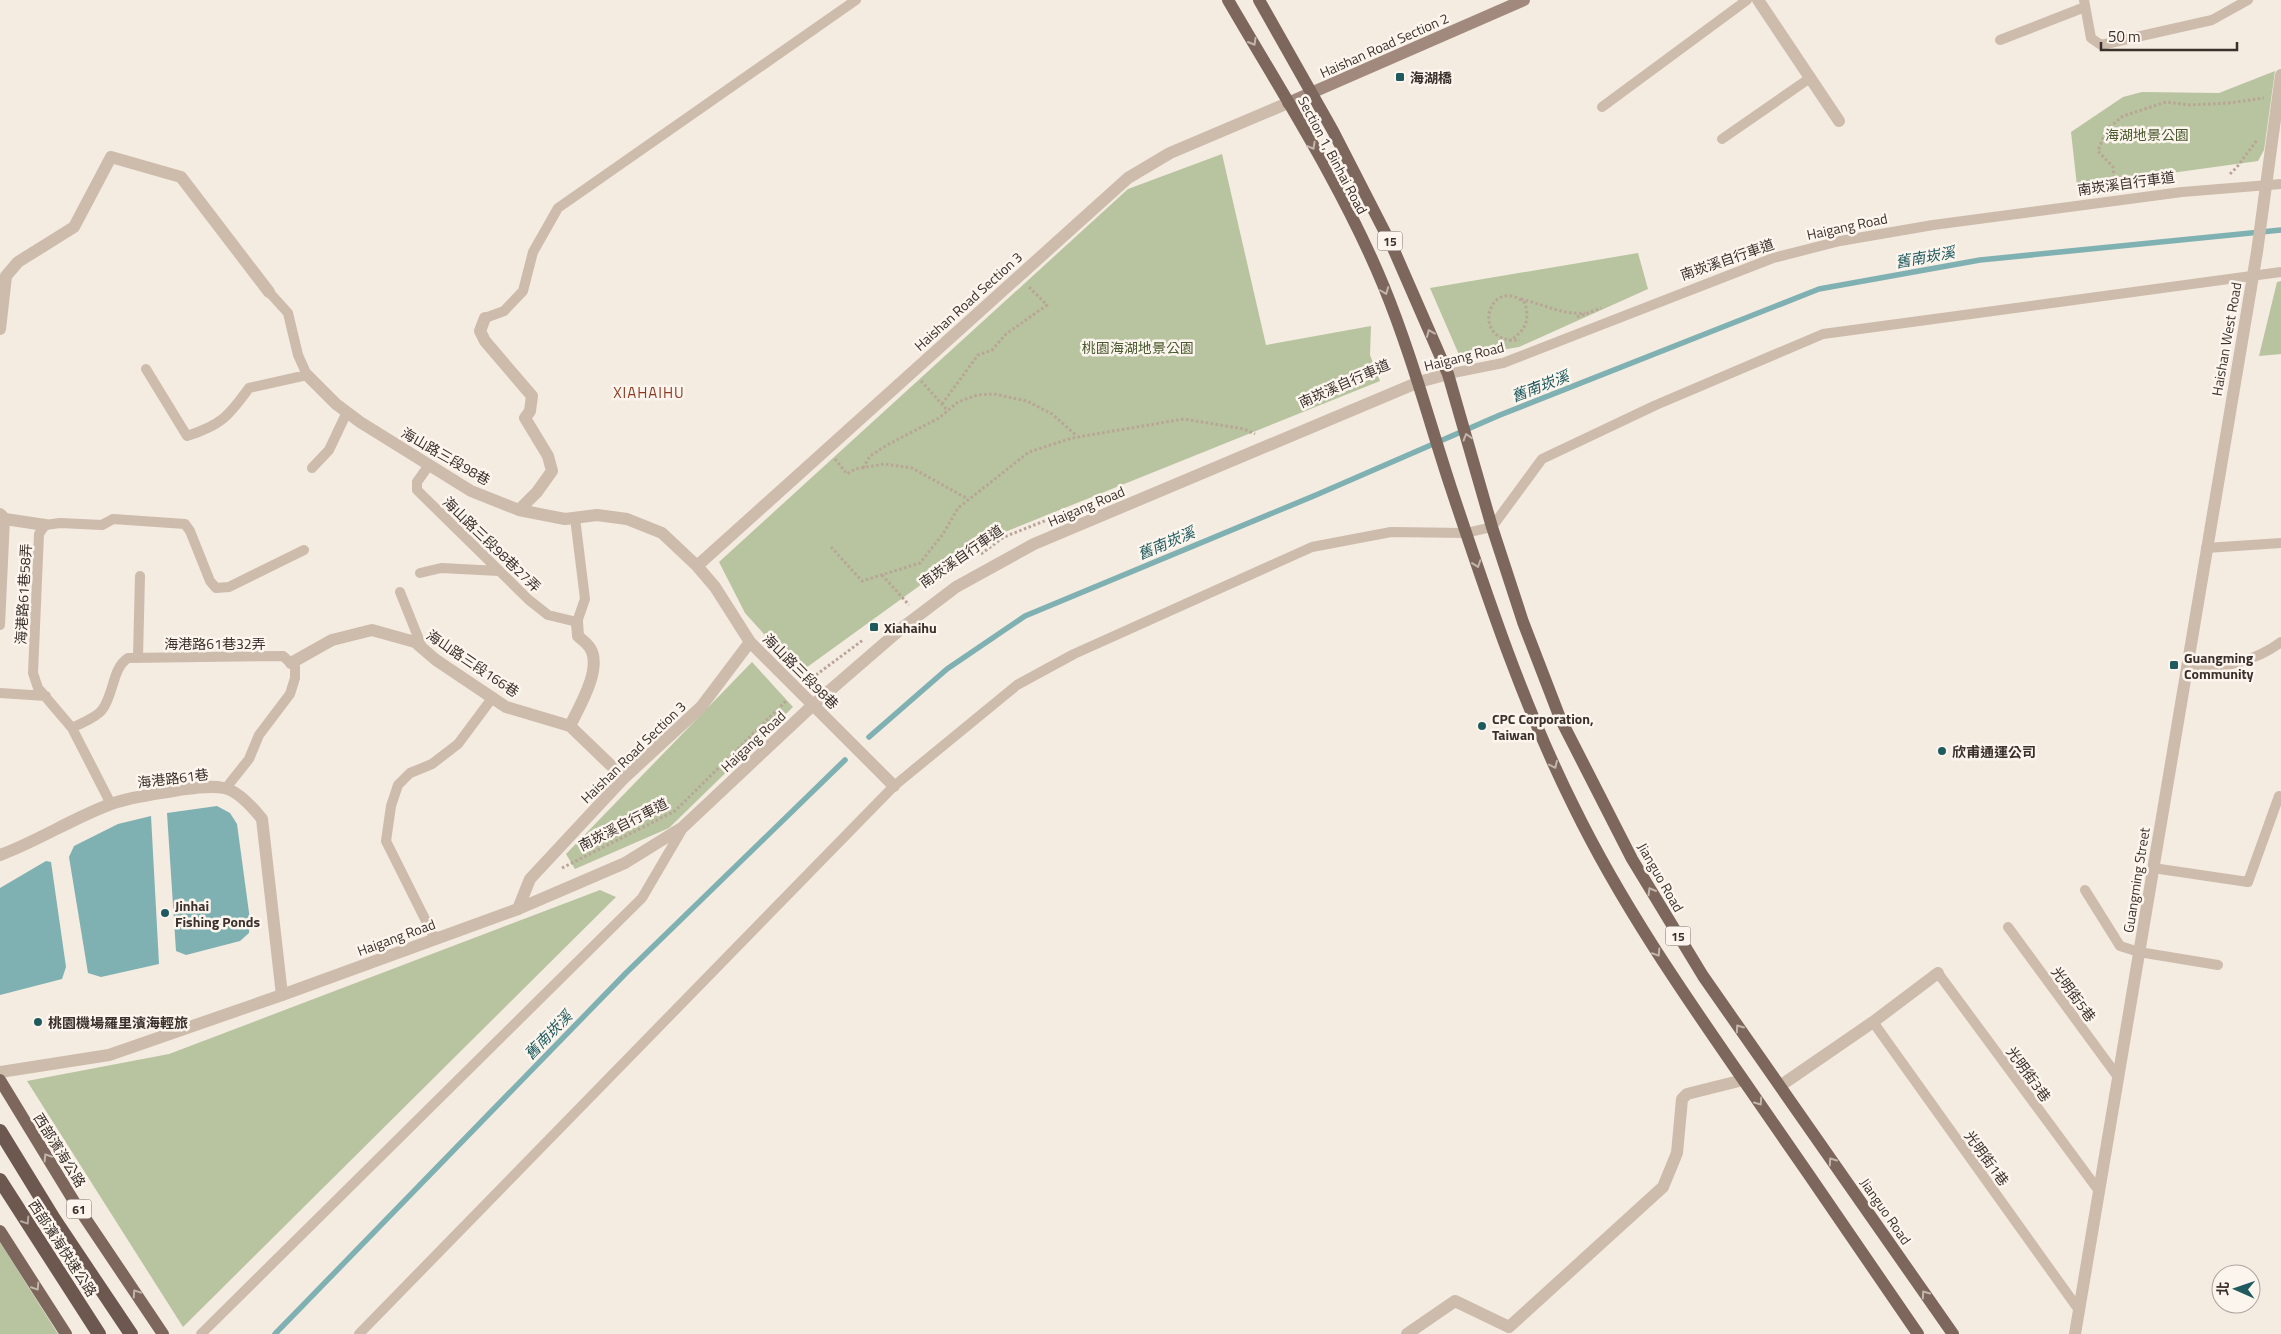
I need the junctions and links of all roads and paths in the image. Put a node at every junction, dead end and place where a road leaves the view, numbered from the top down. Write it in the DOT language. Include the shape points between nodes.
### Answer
graph roads {
  1 [pos="856,0"];
  2 [pos="1228,0"];
  3 [pos="1258,0"];
  4 [pos="1524,0"];
  5 [pos="1747,0"];
  6 [pos="1758,0"];
  7 [pos="2248,0"];
  8 [pos="2084,3"];
  9 [pos="2000,40"];
  10 [pos="2281,75"];
  11 [pos="1810,78"];
  12 [pos="1311,94"];
  13 [pos="2267,98"];
  14 [pos="1288,103"];
  15 [pos="1602,107"];
  16 [pos="1839,121"];
  17 [pos="1722,139"];
  18 [pos="2281,184"];
  19 [pos="2266,186"];
  20 [pos="2115,188"];
  21 [pos="2281,272"];
  22 [pos="1018,276"];
  23 [pos="2252,276"];
  24 [pos="269,292"];
  25 [pos="1520,299"];
  26 [pos="1587,313"];
  27 [pos="484,318"];
  28 [pos="0,329"];
  29 [pos="146,369"];
  30 [pos="913,372"];
  31 [pos="1448,374"];
  32 [pos="307,375"];
  33 [pos="1419,382"];
  34 [pos="942,404"];
  35 [pos="948,411"];
  36 [pos="346,412"];
  37 [pos="1264,430"];
  38 [pos="2226,431"];
  39 [pos="1255,434"];
  40 [pos="1078,436"];
  41 [pos="1246,437"];
  42 [pos="826,449"];
  43 [pos="429,465"];
  44 [pos="312,468"];
  45 [pos="863,468"];
  46 [pos="1484,495"];
  47 [pos="968,499"];
  48 [pos="1076,508"];
  49 [pos="519,510"];
  50 [pos="2,517"];
  51 [pos="575,518"];
  52 [pos="45,526"];
  53 [pos="1492,527"];
  54 [pos="1466,533"];
  55 [pos="2281,543"];
  56 [pos="831,546"];
  57 [pos="2206,548"];
  58 [pos="304,550"];
  59 [pos="980,554"];
  60 [pos="697,566"];
  61 [pos="499,571"];
  62 [pos="420,573"];
  63 [pos="882,575"];
  64 [pos="140,576"];
  65 [pos="400,592"];
  66 [pos="917,600"];
  67 [pos="577,622"];
  68 [pos="0,625"];
  69 [pos="869,635"];
  70 [pos="750,642"];
  71 [pos="2281,642"];
  72 [pos="422,648"];
  73 [pos="138,657"];
  74 [pos="291,663"];
  75 [pos="2186,668"];
  76 [pos="798,690"];
  77 [pos="0,693"];
  78 [pos="46,696"];
  79 [pos="493,698"];
  80 [pos="813,705"];
  81 [pos="570,726"];
  82 [pos="72,728"];
  83 [pos="624,778"];
  84 [pos="894,786"];
  85 [pos="226,788"];
  86 [pos="2279,796"];
  87 [pos="111,804"];
  88 [pos="683,827"];
  89 [pos="0,855"];
  90 [pos="2153,868"];
  91 [pos="530,880"];
  92 [pos="2085,890"];
  93 [pos="518,909"];
  94 [pos="2008,927"];
  95 [pos="435,939"];
  96 [pos="2139,952"];
  97 [pos="2218,965"];
  98 [pos="1938,972"];
  99 [pos="282,995"];
  100 [pos="1873,1022"];
  101 [pos="0,1072"];
  102 [pos="2118,1077"];
  103 [pos="0,1080"];
  104 [pos="1743,1080"];
  105 [pos="1780,1086"];
  106 [pos="0,1131"];
  107 [pos="0,1180"];
  108 [pos="2099,1191"];
  109 [pos="0,1231"];
  110 [pos="2079,1310"];
  111 [pos="66,1334"];
  112 [pos="98,1334"];
  113 [pos="131,1334"];
  114 [pos="163,1334"];
  115 [pos="201,1334"];
  116 [pos="359,1334"];
  117 [pos="1407,1334"];
  118 [pos="1918,1334"];
  119 [pos="1953,1334"];
  120 [pos="2075,1334"];
  1 -- 27 [label="lane" via="558,208 533,252 523,291 504,311"];
  2 -- 14 [label="main road, Section 1, Binhai Road / 15, one-way"];
  3 -- 12 [label="main road, Section 1, Binhai Road / 15"];
  4 -- 12 [label="main road, Haishan Road Section 2"];
  5 -- 15 [label="lane"];
  6 -- 11 [label="street"];
  7 -- 8 [label="lane" via="2212,20 2101,45 2091,38"];
  8 -- 9 [label="lane"];
  10 -- 19 [label="street"];
  11 -- 16 [label="street"];
  11 -- 17 [label="lane"];
  12 -- 14 [label="main road, Haishan Road Section 2"];
  31 -- 12 [label="main road, Section 1, Binhai Road / 15, one-way" via="1393,248"];
  13 -- 20 [label="path" via="2229,103 2166,102 2123,116 2106,130 2098,151 2113,167"];
  14 -- 22 [label="street, Haishan Road Section 3" via="1170,153 1128,178"];
  14 -- 33 [label="main road, Section 1, Binhai Road / 15, one-way" via="1340,195 1383,285"];
  18 -- 19 [label="lane, Haigang Road"];
  19 -- 23 [label="street, Haishan West Road"];
  19 -- 31 [label="lane, Haigang Road" via="2182,192 1933,224 1840,241 1773,258 1503,363"];
  21 -- 23 [label="lane"];
  22 -- 30 [label="street, Haishan Road Section 3"];
  22 -- 34 [label="path" via="1047,306 1006,334 992,350 978,355"];
  23 -- 38 [label="street, Haishan West Road"];
  23 -- 53 [label="lane" via="1823,334 1656,405 1542,459"];
  24 -- 28 [label="street" via="181,177 110,157 74,227 18,262 6,276"];
  24 -- 32 [label="lane" via="288,313 298,355"];
  25 -- 25 [label="path" via="1525,303 1528,316 1518,335 1509,341 1495,335 1488,318 1492,303 1505,295"];
  25 -- 26 [label="path" via="1562,313"];
  27 -- 49 [label="street" via="480,331 485,341 532,396 530,411 525,418 548,456 552,471"];
  29 -- 32 [label="lane" via="187,436 211,428 230,414 249,388"];
  30 -- 34 [label="path"];
  30 -- 42 [label="street, Haishan Road Section 3"];
  31 -- 33 [label="street, Haigang Road"];
  46 -- 31 [label="main road, Section 1, Binhai Road / 15, one-way"];
  32 -- 36 [label="street, 海山路三段98巷"];
  33 -- 54 [label="main road, Section 1, Binhai Road / 15"];
  33 -- 80 [label="street, Haigang Road" via="1034,544 956,587 902,628"];
  34 -- 35 [label="path"];
  35 -- 40 [label="path" via="958,402 977,395 994,394 1026,402 1052,414"];
  35 -- 45 [label="path" via="870,456"];
  36 -- 43 [label="street, 海山路三段98巷"];
  36 -- 44 [label="lane" via="329,450"];
  37 -- 39 [label="path"];
  38 -- 57 [label="street, Guangming Street"];
  39 -- 40 [label="path" via="1244,429 1184,419"];
  39 -- 41 [label="path"];
  40 -- 47 [label="path" via="1029,452"];
  42 -- 45 [label="path" via="847,474"];
  42 -- 60 [label="street, Haishan Road Section 3"];
  43 -- 49 [label="street, 海山路三段98巷" via="471,491"];
  43 -- 61 [label="lane, 海山路三段98巷27弄" via="417,482 417,490"];
  45 -- 47 [label="path" via="884,464 912,468"];
  46 -- 53 [label="main road, Jianguo Road / 15"];
  47 -- 63 [label="path" via="958,508 920,563"];
  48 -- 59 [label="path, 南崁溪自行車道" via="1004,537"];
  49 -- 51 [label="street, 海山路三段98巷"];
  50 -- 52 [label="street"];
  50 -- 68 [label="lane"];
  51 -- 60 [label="street, 海山路三段98巷" via="597,515 627,519 662,533"];
  51 -- 67 [label="lane" via="585,599"];
  52 -- 58 [label="lane" via="60,523 102,525 113,519 185,524 216,588 229,587"];
  52 -- 78 [label="lane, 海港路61巷58弄" via="39,534 33,673 38,688"];
  53 -- 54 [label="lane"];
  105 -- 53 [label="main road, Jianguo Road / 15, one-way" via="1702,976 1632,859 1560,718 1523,622"];
  54 -- 84 [label="lane" via="1391,532 1312,547 1074,654 1017,685"];
  54 -- 104 [label="main road, 15, one-way" via="1519,683 1574,808 1645,934"];
  55 -- 57 [label="lane"];
  56 -- 63 [label="path" via="862,581"];
  57 -- 75 [label="street, Guangming Street"];
  60 -- 70 [label="street, 海山路三段98巷" via="715,587"];
  61 -- 62 [label="lane" via="441,568"];
  61 -- 67 [label="lane, 海山路三段98巷27弄" via="548,615"];
  63 -- 66 [label="path, 南崁溪自行車道" via="909,606"];
  64 -- 73 [label="lane"];
  65 -- 72 [label="lane"];
  67 -- 81 [label="street" via="578,636 591,648 594,664 590,682"];
  69 -- 76 [label="path, 南崁溪自行車道"];
  70 -- 76 [label="street, 海山路三段98巷"];
  70 -- 83 [label="street, Haishan Road Section 3" via="701,707"];
  71 -- 75 [label="lane" via="2240,663 2211,669"];
  72 -- 74 [label="street, 海山路三段166巷" via="415,642 372,630 332,640"];
  72 -- 79 [label="street, 海山路三段166巷"];
  73 -- 74 [label="lane, 海港路61巷32弄" via="283,656"];
  73 -- 82 [label="lane" via="121,662 110,698 101,712"];
  74 -- 85 [label="lane" via="295,673 290,694 259,736 249,759"];
  75 -- 90 [label="street, Guangming Street"];
  76 -- 80 [label="street, 海山路三段98巷"];
  76 -- 91 [label="path, 南崁溪自行車道" via="675,811 536,881"];
  77 -- 78 [label="lane"];
  78 -- 82 [label="lane, 海港路61巷58弄"];
  79 -- 81 [label="street, 海山路三段166巷" via="506,706"];
  79 -- 95 [label="lane" via="458,744 432,764 410,773 398,785 391,806 386,841"];
  80 -- 84 [label="street, 海山路三段98巷"];
  80 -- 88 [label="street, Haigang Road"];
  81 -- 83 [label="street, 海山路三段166巷"];
  82 -- 87 [label="lane, 海港路61巷58弄"];
  83 -- 91 [label="street, Haishan Road Section 3"];
  84 -- 116 [label="lane"];
  85 -- 87 [label="street, 海港路61巷" via="186,789"];
  85 -- 99 [label="street, 海港路61巷" via="252,806 262,819"];
  86 -- 90 [label="lane" via="2248,882"];
  87 -- 89 [label="street, 海港路61巷"];
  88 -- 93 [label="street, Haigang Road" via="625,863"];
  88 -- 115 [label="lane" via="642,898"];
  90 -- 96 [label="street, Guangming Street"];
  91 -- 93 [label="street"];
  92 -- 96 [label="lane" via="2120,946"];
  93 -- 95 [label="street, Haigang Road"];
  94 -- 102 [label="lane, 光明街5巷"];
  95 -- 99 [label="street, Haigang Road"];
  96 -- 97 [label="lane"];
  96 -- 102 [label="street, Guangming Street"];
  98 -- 100 [label="street"];
  98 -- 108 [label="lane, 光明街3巷"];
  99 -- 101 [label="street, Haigang Road" via="109,1055"];
  100 -- 105 [label="street"];
  100 -- 110 [label="lane, 光明街1巷"];
  102 -- 108 [label="street, Guangming Street"];
  114 -- 103 [label="main road, 西部濱海公路 / 61, one-way" via="75,1202"];
  104 -- 117 [label="street" via="1687,1094 1682,1099 1677,1153 1663,1187 1509,1327 1455,1301"];
  104 -- 118 [label="main road, 15, one-way"];
  119 -- 105 [label="main road, Jianguo Road / 15, one-way"];
  106 -- 113 [label="highway, 西部濱海快速公路 / 61"];
  107 -- 112 [label="highway, 西部濱海快速公路, one-way"];
  108 -- 110 [label="street, Guangming Street"];
  109 -- 111 [label="main road, one-way"];
  110 -- 120 [label="street, Guangming Street"];
}
